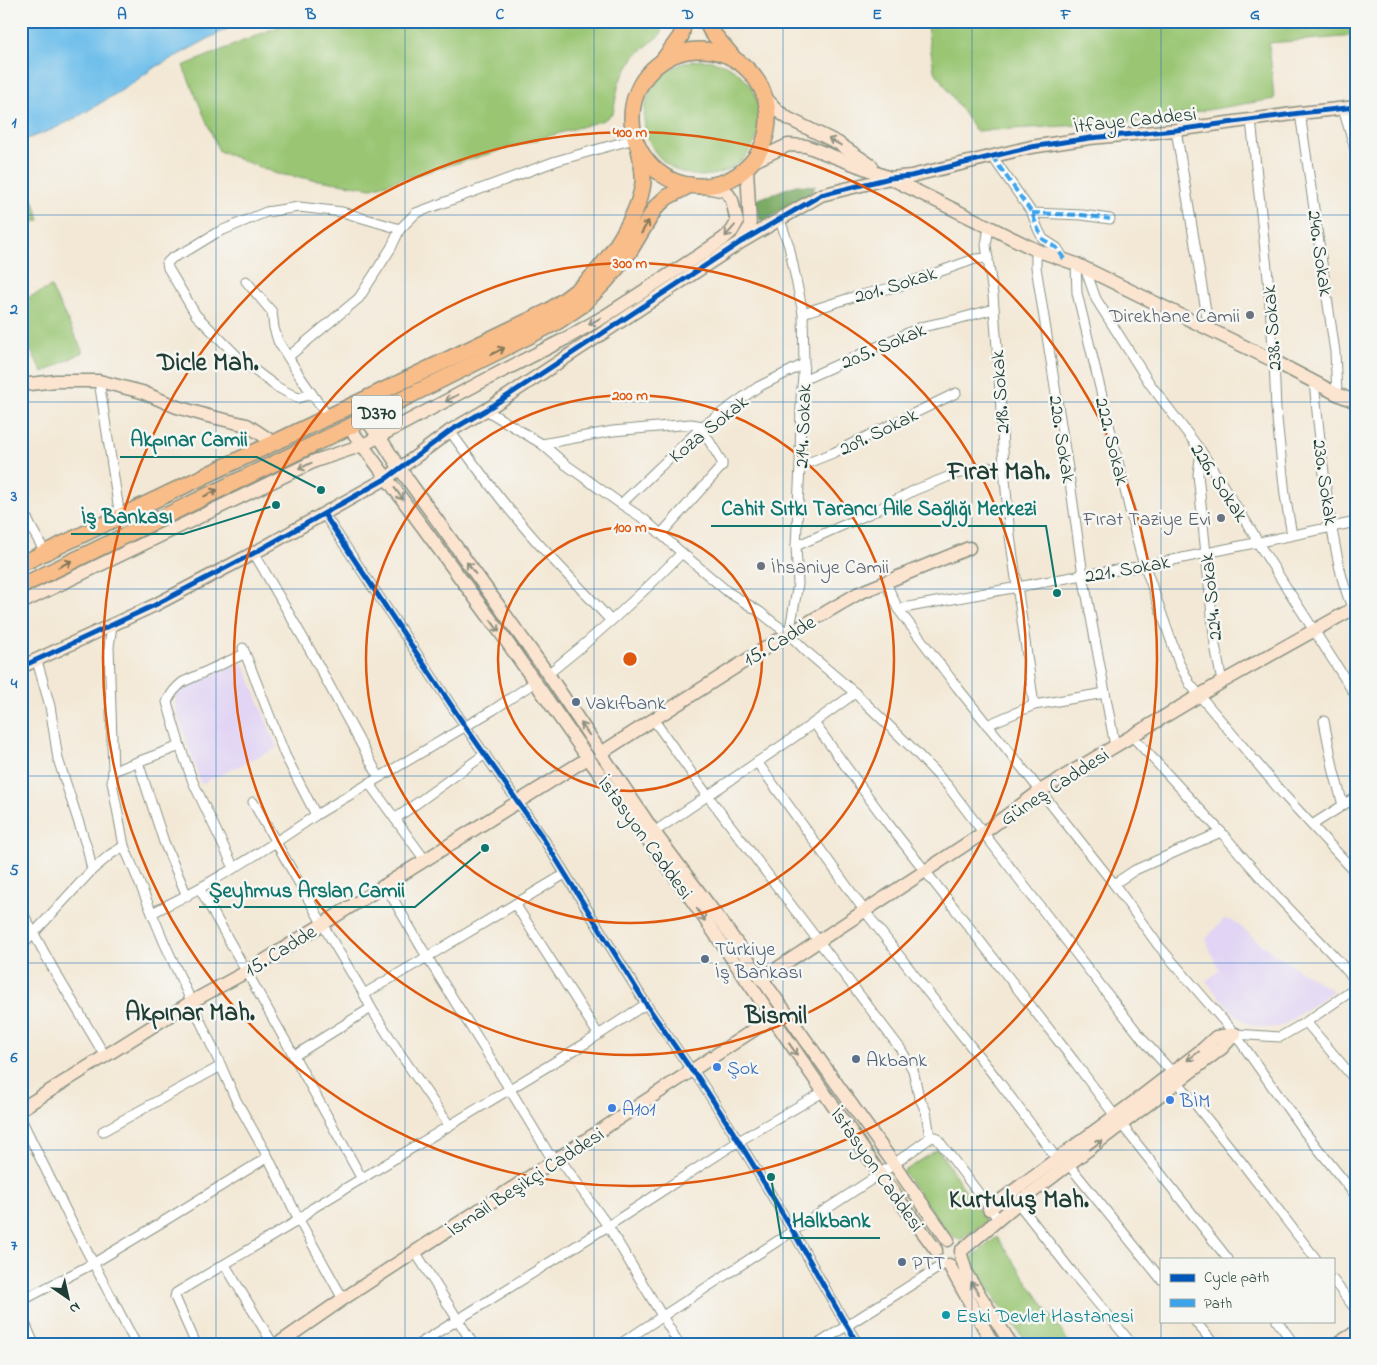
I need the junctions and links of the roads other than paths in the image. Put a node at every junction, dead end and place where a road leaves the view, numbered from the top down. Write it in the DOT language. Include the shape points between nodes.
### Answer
graph roads {
  1 [pos="684,21"];
  2 [pos="706,21"];
  3 [pos="664,59"];
  4 [pos="735,59"];
  5 [pos="765,97"];
  6 [pos="1350,108"];
  7 [pos="1300,113"];
  8 [pos="1251,120"];
  9 [pos="1176,130"];
  10 [pos="637,144"];
  11 [pos="1356,152"];
  12 [pos="992,156"];
  13 [pos="750,165"];
  14 [pos="890,178"];
  15 [pos="698,186"];
  16 [pos="1032,213"];
  17 [pos="1110,219"];
  18 [pos="780,220"];
  19 [pos="989,227"];
  20 [pos="400,229"];
  21 [pos="741,242"];
  22 [pos="1036,250"];
  23 [pos="988,258"];
  24 [pos="1075,264"];
  25 [pos="246,281"];
  26 [pos="994,309"];
  27 [pos="803,313"];
  28 [pos="1209,329"];
  29 [pos="288,357"];
  30 [pos="1274,361"];
  31 [pos="804,364"];
  32 [pos="803,380"];
  33 [pos="99,381"];
  34 [pos="1314,382"];
  35 [pos="21,385"];
  36 [pos="956,393"];
  37 [pos="312,394"];
  38 [pos="1337,394"];
  39 [pos="1356,402"];
  40 [pos="486,410"];
  41 [pos="328,417"];
  42 [pos="366,418"];
  43 [pos="703,426"];
  44 [pos="349,427"];
  45 [pos="450,431"];
  46 [pos="379,436"];
  47 [pos="273,442"];
  48 [pos="542,444"];
  49 [pos="363,446"];
  50 [pos="1201,451"];
  51 [pos="800,466"];
  52 [pos="1004,466"];
  53 [pos="400,469"];
  54 [pos="388,478"];
  55 [pos="621,504"];
  56 [pos="21,505"];
  57 [pos="324,514"];
  58 [pos="120,517"];
  59 [pos="1356,522"];
  60 [pos="1332,527"];
  61 [pos="21,528"];
  62 [pos="31,528"];
  63 [pos="661,534"];
  64 [pos="1292,535"];
  65 [pos="1258,543"];
  66 [pos="796,546"];
  67 [pos="969,548"];
  68 [pos="45,552"];
  69 [pos="254,553"];
  70 [pos="682,553"];
  71 [pos="1206,553"];
  72 [pos="21,564"];
  73 [pos="1144,566"];
  74 [pos="1083,575"];
  75 [pos="885,581"];
  76 [pos="21,586"];
  77 [pos="1018,587"];
  78 [pos="21,603"];
  79 [pos="1354,608"];
  80 [pos="898,609"];
  81 [pos="611,621"];
  82 [pos="112,625"];
  83 [pos="1314,630"];
  84 [pos="789,634"];
  85 [pos="37,661"];
  86 [pos="21,668"];
  87 [pos="548,674"];
  88 [pos="535,682"];
  89 [pos="1222,682"];
  90 [pos="855,693"];
  91 [pos="1104,693"];
  92 [pos="1200,696"];
  93 [pos="1356,696"];
  94 [pos="1034,705"];
  95 [pos="653,719"];
  96 [pos="1324,721"];
  97 [pos="814,722"];
  98 [pos="987,725"];
  99 [pos="465,726"];
  100 [pos="1132,736"];
  101 [pos="180,746"];
  102 [pos="1115,746"];
  103 [pos="485,754"];
  104 [pos="594,756"];
  105 [pos="138,762"];
  106 [pos="757,762"];
  107 [pos="113,771"];
  108 [pos="379,777"];
  109 [pos="369,783"];
  110 [pos="1040,792"];
  111 [pos="708,796"];
  112 [pos="1356,797"];
  113 [pos="253,802"];
  114 [pos="517,802"];
  115 [pos="1343,805"];
  116 [pos="316,815"];
  117 [pos="395,819"];
  118 [pos="1312,825"];
  119 [pos="654,832"];
  120 [pos="1221,832"];
  121 [pos="983,833"];
  122 [pos="276,841"];
  123 [pos="124,846"];
  124 [pos="425,860"];
  125 [pos="234,868"];
  126 [pos="92,870"];
  127 [pos="926,870"];
  128 [pos="1356,873"];
  129 [pos="565,874"];
  130 [pos="1114,884"];
  131 [pos="386,885"];
  132 [pos="200,889"];
  133 [pos="187,896"];
  134 [pos="515,904"];
  135 [pos="21,910"];
  136 [pos="864,910"];
  137 [pos="152,913"];
  138 [pos="323,924"];
  139 [pos="33,933"];
  140 [pos="819,942"];
  141 [pos="21,947"];
  142 [pos="427,958"];
  143 [pos="246,972"];
  144 [pos="761,979"];
  145 [pos="1356,981"];
  146 [pos="1356,988"];
  147 [pos="364,994"];
  148 [pos="191,1002"];
  149 [pos="646,1004"];
  150 [pos="371,1008"];
  151 [pos="772,1018"];
  152 [pos="1306,1022"];
  153 [pos="598,1034"];
  154 [pos="1235,1034"];
  155 [pos="105,1056"];
  156 [pos="294,1056"];
  157 [pos="221,1066"];
  158 [pos="692,1071"];
  159 [pos="1174,1077"];
  160 [pos="1356,1081"];
  161 [pos="510,1088"];
  162 [pos="823,1092"];
  163 [pos="21,1109"];
  164 [pos="21,1120"];
  165 [pos="1118,1120"];
  166 [pos="449,1125"];
  167 [pos="103,1130"];
  168 [pos="930,1138"];
  169 [pos="739,1141"];
  170 [pos="268,1157"];
  171 [pos="560,1158"];
  172 [pos="1063,1162"];
  173 [pos="893,1164"];
  174 [pos="880,1174"];
  175 [pos="362,1179"];
  176 [pos="1356,1196"];
  177 [pos="1018,1203"];
  178 [pos="989,1210"];
  179 [pos="299,1220"];
  180 [pos="998,1220"];
  181 [pos="608,1226"];
  182 [pos="792,1230"];
  183 [pos="948,1240"];
  184 [pos="936,1250"];
  185 [pos="416,1253"];
  186 [pos="961,1253"];
  187 [pos="1227,1258"];
  188 [pos="1315,1258"];
  189 [pos="94,1263"];
  190 [pos="947,1264"];
  191 [pos="225,1265"];
  192 [pos="1160,1278"];
  193 [pos="1334,1281"];
  194 [pos="343,1299"];
  195 [pos="21,1301"];
  196 [pos="1356,1310"];
  197 [pos="21,1314"];
  198 [pos="662,1316"];
  199 [pos="458,1320"];
  200 [pos="1197,1322"];
  201 [pos="1277,1322"];
  202 [pos="846,1326"];
  203 [pos="1356,1332"];
  204 [pos="34,1344"];
  205 [pos="136,1344"];
  206 [pos="196,1344"];
  207 [pos="273,1344"];
  208 [pos="278,1344"];
  209 [pos="419,1344"];
  210 [pos="473,1344"];
  211 [pos="620,1344"];
  212 [pos="679,1344"];
  213 [pos="818,1344"];
  214 [pos="858,1344"];
  215 [pos="993,1344"];
  216 [pos="1011,1344"];
  217 [pos="1132,1344"];
  218 [pos="1214,1344"];
  219 [pos="1294,1344"];
  220 [pos="1337,1344"];
  1 -- 3 [label="highway" via="681,36"];
  2 -- 4 [label="highway"];
  3 -- 4 [label="highway" via="685,51 707,49"];
  3 -- 10 [label="highway" via="647,74 636,94 631,117"];
  4 -- 5 [label="highway" via="748,68 761,85"];
  5 -- 13 [label="highway" via="768,129 761,150"];
  14 -- 5 [label="street, one-way" via="838,143 789,119"];
  6 -- 7 [label="street, İtfaye Caddesi"];
  6 -- 11 [label="street"];
  7 -- 8 [label="street, İtfaye Caddesi"];
  7 -- 38 [label="street, 240. Sokak" via="1335,352"];
  8 -- 9 [label="street, İtfaye Caddesi"];
  8 -- 30 [label="street, 238. Sokak"];
  9 -- 12 [label="street, İtfaye Caddesi" via="1090,138"];
  9 -- 28 [label="street"];
  10 -- 15 [label="highway" via="645,160 662,175"];
  10 -- 20 [label="street" via="556,161 416,213"];
  10 -- 41 [label="highway, D370" via="643,183 638,203 614,250 586,283 549,311"];
  12 -- 14 [label="street, İtfaye Caddesi"];
  12 -- 16 [label="street"];
  13 -- 14 [label="street" via="788,145 806,146"];
  13 -- 15 [label="highway" via="728,181"];
  13 -- 21 [label="street" via="750,227"];
  14 -- 18 [label="street, İtfaye Caddesi" via="821,195"];
  14 -- 19 [label="street"];
  42 -- 15 [label="highway, D370, one-way" via="557,322 582,305 626,257 656,206 667,197"];
  15 -- 46 [label="street, one-way" via="726,191 732,200 737,222 722,239 565,339"];
  16 -- 17 [label="street"];
  16 -- 24 [label="street" via="1043,238"];
  18 -- 21 [label="street, İtfaye Caddesi"];
  18 -- 27 [label="street, 214. Sokak"];
  19 -- 22 [label="street"];
  19 -- 23 [label="street, 218. Sokak"];
  20 -- 29 [label="street" via="359,298"];
  20 -- 37 [label="street" via="342,212 299,207 266,212 216,233 167,263 196,315 242,361 298,398"];
  21 -- 40 [label="street, İtfaye Caddesi"];
  22 -- 24 [label="street"];
  22 -- 74 [label="street, 220. Sokak"];
  23 -- 26 [label="street, 218. Sokak"];
  23 -- 27 [label="street, 201. Sokak" via="975,258 899,286"];
  24 -- 28 [label="street"];
  24 -- 50 [label="street, 226. Sokak" via="1150,384"];
  24 -- 73 [label="street, 222. Sokak" via="1077,293"];
  25 -- 29 [label="street" via="272,312 278,341"];
  26 -- 32 [label="street, 205. Sokak" via="921,327"];
  26 -- 52 [label="street, 218. Sokak"];
  27 -- 31 [label="street, 214. Sokak"];
  28 -- 30 [label="street"];
  29 -- 37 [label="street"];
  30 -- 34 [label="street"];
  30 -- 64 [label="street, 238. Sokak" via="1276,409"];
  31 -- 32 [label="street, 214. Sokak"];
  31 -- 43 [label="street, Koza Sokak" via="758,387"];
  32 -- 51 [label="street, 214. Sokak"];
  33 -- 35 [label="street"];
  33 -- 47 [label="street" via="247,425"];
  33 -- 58 [label="street"];
  34 -- 38 [label="street"];
  34 -- 60 [label="street, 230. Sokak"];
  36 -- 51 [label="street, 209. Sokak"];
  37 -- 41 [label="street"];
  38 -- 39 [label="street"];
  40 -- 45 [label="street, İtfaye Caddesi"];
  40 -- 48 [label="street"];
  41 -- 47 [label="highway, D370"];
  42 -- 44 [label="highway, D370"];
  42 -- 46 [label="street, İstasyon Caddesi"];
  43 -- 48 [label="street" via="691,424 613,431"];
  43 -- 55 [label="street, Koza Sokak"];
  43 -- 63 [label="street" via="722,466"];
  44 -- 49 [label="street, İstasyon Caddesi"];
  76 -- 44 [label="highway, D370, one-way"];
  45 -- 53 [label="street, İtfaye Caddesi"];
  45 -- 81 [label="street" via="529,534"];
  46 -- 49 [label="street"];
  46 -- 53 [label="street, İstasyon Caddesi"];
  47 -- 58 [label="highway, D370"];
  48 -- 55 [label="street"];
  49 -- 54 [label="street, İstasyon Caddesi"];
  49 -- 78 [label="street, one-way" via="315,461"];
  50 -- 65 [label="street, 226. Sokak"];
  50 -- 71 [label="street, 224. Sokak" via="1198,474"];
  51 -- 66 [label="street, 214. Sokak"];
  52 -- 66 [label="street" via="955,474"];
  52 -- 77 [label="street, 218. Sokak"];
  53 -- 54 [label="street, İtfaye Caddesi"];
  87 -- 53 [label="street, İstasyon Caddesi, one-way"];
  54 -- 57 [label="street, İtfaye Caddesi"];
  54 -- 88 [label="street, İstasyon Caddesi, one-way"];
  55 -- 63 [label="street"];
  56 -- 62 [label="street"];
  57 -- 69 [label="street, İtfaye Caddesi"];
  57 -- 99 [label="street"];
  58 -- 68 [label="highway, D370"];
  59 -- 60 [label="street, 221. Sokak"];
  60 -- 64 [label="street, 221. Sokak"];
  60 -- 79 [label="street, 230. Sokak" via="1340,574"];
  61 -- 62 [label="street"];
  62 -- 68 [label="street"];
  63 -- 70 [label="street"];
  64 -- 65 [label="street, 221. Sokak"];
  65 -- 71 [label="street, 221. Sokak"];
  65 -- 83 [label="street, 226. Sokak"];
  66 -- 84 [label="street, 214. Sokak" via="798,584"];
  67 -- 75 [label="street, 15. Cadde"];
  68 -- 72 [label="highway, D370"];
  69 -- 82 [label="street, İtfaye Caddesi"];
  69 -- 108 [label="street"];
  70 -- 81 [label="street"];
  70 -- 84 [label="street" via="728,592"];
  71 -- 73 [label="street, 221. Sokak"];
  71 -- 89 [label="street, 224. Sokak" via="1215,646"];
  73 -- 74 [label="street, 221. Sokak"];
  73 -- 92 [label="street, 222. Sokak" via="1179,663"];
  74 -- 77 [label="street, 221. Sokak"];
  74 -- 91 [label="street, 220. Sokak"];
  75 -- 80 [label="street"];
  75 -- 84 [label="street, 15. Cadde"];
  77 -- 80 [label="street, 221. Sokak"];
  77 -- 94 [label="street, 218. Sokak"];
  79 -- 83 [label="street, Güneş Caddesi"];
  80 -- 98 [label="street"];
  81 -- 87 [label="street"];
  82 -- 85 [label="street, İtfaye Caddesi"];
  82 -- 107 [label="street" via="109,647"];
  83 -- 89 [label="street, Güneş Caddesi"];
  83 -- 93 [label="street, 226. Sokak"];
  84 -- 90 [label="street"];
  84 -- 95 [label="street, 15. Cadde"];
  85 -- 86 [label="street, İtfaye Caddesi"];
  85 -- 126 [label="street" via="50,706 58,759"];
  104 -- 87 [label="street, İstasyon Caddesi, one-way"];
  88 -- 99 [label="street"];
  88 -- 104 [label="street, İstasyon Caddesi"];
  89 -- 92 [label="street, Güneş Caddesi"];
  90 -- 97 [label="street"];
  90 -- 121 [label="street" via="947,785"];
  91 -- 94 [label="street"];
  91 -- 102 [label="street, 220. Sokak"];
  92 -- 100 [label="street, Güneş Caddesi"];
  92 -- 118 [label="street, 222. Sokak"];
  94 -- 98 [label="street"];
  95 -- 104 [label="street, 15. Cadde"];
  95 -- 111 [label="street"];
  96 -- 115 [label="street"];
  97 -- 106 [label="street"];
  97 -- 127 [label="street"];
  98 -- 110 [label="street"];
  99 -- 103 [label="street"];
  99 -- 108 [label="street"];
  100 -- 102 [label="street, Güneş Caddesi"];
  100 -- 120 [label="street"];
  101 -- 105 [label="street"];
  101 -- 116 [label="street" via="167,702 170,694 183,682 243,651 286,756"];
  101 -- 125 [label="street" via="193,782"];
  102 -- 110 [label="street, Güneş Caddesi"];
  103 -- 114 [label="street"];
  103 -- 117 [label="street"];
  104 -- 114 [label="street, 15. Cadde"];
  104 -- 119 [label="street, İstasyon Caddesi"];
  104 -- 151 [label="street, İstasyon Caddesi, one-way"];
  105 -- 107 [label="street"];
  105 -- 133 [label="street" via="164,842"];
  106 -- 111 [label="street"];
  106 -- 136 [label="street"];
  107 -- 123 [label="street" via="112,782"];
  108 -- 109 [label="street"];
  109 -- 116 [label="street"];
  109 -- 117 [label="street"];
  110 -- 121 [label="street, Güneş Caddesi"];
  110 -- 130 [label="street"];
  111 -- 119 [label="street"];
  111 -- 140 [label="street"];
  112 -- 115 [label="street"];
  113 -- 122 [label="street"];
  114 -- 124 [label="street, 15. Cadde"];
  114 -- 129 [label="street"];
  115 -- 118 [label="street"];
  116 -- 122 [label="street"];
  117 -- 124 [label="street"];
  118 -- 128 [label="street, 222. Sokak"];
  119 -- 144 [label="street, İstasyon Caddesi"];
  120 -- 130 [label="street" via="1135,870"];
  120 -- 145 [label="street"];
  121 -- 127 [label="street, Güneş Caddesi"];
  121 -- 159 [label="street"];
  122 -- 125 [label="street"];
  122 -- 138 [label="street"];
  123 -- 126 [label="street"];
  123 -- 137 [label="street"];
  124 -- 131 [label="street, 15. Cadde"];
  125 -- 132 [label="street"];
  126 -- 139 [label="street"];
  127 -- 136 [label="street, Güneş Caddesi"];
  127 -- 165 [label="street"];
  129 -- 134 [label="street"];
  129 -- 149 [label="street"];
  130 -- 154 [label="street" via="1158,945"];
  131 -- 138 [label="street, 15. Cadde"];
  131 -- 142 [label="street"];
  132 -- 133 [label="street"];
  132 -- 143 [label="street"];
  133 -- 137 [label="street"];
  134 -- 142 [label="street"];
  134 -- 153 [label="street"];
  135 -- 139 [label="street"];
  136 -- 140 [label="street, Güneş Caddesi"];
  136 -- 172 [label="street"];
  137 -- 148 [label="street"];
  138 -- 143 [label="street, 15. Cadde"];
  138 -- 147 [label="street"];
  139 -- 141 [label="street"];
  139 -- 155 [label="street"];
  140 -- 144 [label="street, Güneş Caddesi"];
  140 -- 168 [label="street" via="913,1070 926,1111"];
  142 -- 147 [label="street"];
  142 -- 161 [label="street"];
  143 -- 148 [label="street, 15. Cadde"];
  143 -- 156 [label="street"];
  144 -- 173 [label="street, İstasyon Caddesi"];
  146 -- 152 [label="street"];
  147 -- 150 [label="street"];
  148 -- 155 [label="street, 15. Cadde"];
  148 -- 157 [label="street"];
  149 -- 153 [label="street"];
  149 -- 158 [label="street"];
  150 -- 156 [label="street"];
  150 -- 166 [label="street"];
  151 -- 158 [label="street, İsmail Beşikçi Caddesi"];
  151 -- 162 [label="street, İstasyon Caddesi, one-way"];
  152 -- 154 [label="street" via="1280,1037"];
  152 -- 160 [label="street"];
  153 -- 161 [label="street"];
  154 -- 159 [label="street" via="1222,1048"];
  154 -- 176 [label="street" via="1303,1130"];
  155 -- 163 [label="street, 15. Cadde"];
  156 -- 175 [label="street"];
  157 -- 167 [label="street"];
  157 -- 170 [label="street"];
  158 -- 169 [label="street"];
  158 -- 171 [label="street, İsmail Beşikçi Caddesi"];
  159 -- 165 [label="street"];
  159 -- 188 [label="street"];
  161 -- 166 [label="street"];
  161 -- 171 [label="street" via="549,1154"];
  162 -- 169 [label="street"];
  162 -- 174 [label="street, İstasyon Caddesi"];
  164 -- 189 [label="street"];
  165 -- 172 [label="street"];
  165 -- 187 [label="street"];
  166 -- 175 [label="street"];
  168 -- 173 [label="street"];
  168 -- 178 [label="street" via="936,1137"];
  169 -- 181 [label="street"];
  169 -- 182 [label="street"];
  170 -- 179 [label="street"];
  170 -- 189 [label="street"];
  171 -- 181 [label="street"];
  171 -- 185 [label="street, İsmail Beşikçi Caddesi"];
  172 -- 177 [label="street"];
  172 -- 178 [label="street"];
  172 -- 192 [label="street"];
  173 -- 174 [label="street"];
  173 -- 183 [label="street, İstasyon Caddesi"];
  174 -- 182 [label="street"];
  174 -- 184 [label="street, İstasyon Caddesi"];
  175 -- 179 [label="street"];
  177 -- 180 [label="street"];
  177 -- 217 [label="street"];
  178 -- 180 [label="street"];
  179 -- 191 [label="street"];
  179 -- 194 [label="street"];
  180 -- 186 [label="street"];
  181 -- 198 [label="street"];
  181 -- 199 [label="street"];
  182 -- 198 [label="street"];
  182 -- 202 [label="street"];
  183 -- 184 [label="street" via="940,1243"];
  183 -- 186 [label="street" via="958,1243"];
  184 -- 190 [label="street" via="938,1258"];
  185 -- 194 [label="street, İsmail Beşikçi Caddesi"];
  185 -- 199 [label="street"];
  186 -- 190 [label="street" via="956,1262"];
  216 -- 186 [label="street, one-way" via="967,1275"];
  189 -- 195 [label="street"];
  189 -- 205 [label="street"];
  190 -- 202 [label="street"];
  190 -- 215 [label="street"];
  191 -- 206 [label="street" via="176,1293"];
  191 -- 207 [label="street"];
  193 -- 196 [label="street"];
  194 -- 208 [label="street, İsmail Beşikçi Caddesi"];
  197 -- 204 [label="street"];
  198 -- 211 [label="street"];
  198 -- 212 [label="street"];
  199 -- 209 [label="street"];
  199 -- 210 [label="street"];
  200 -- 218 [label="street"];
  201 -- 219 [label="street"];
  202 -- 213 [label="street"];
  202 -- 214 [label="street"];
  203 -- 220 [label="street"];
}
